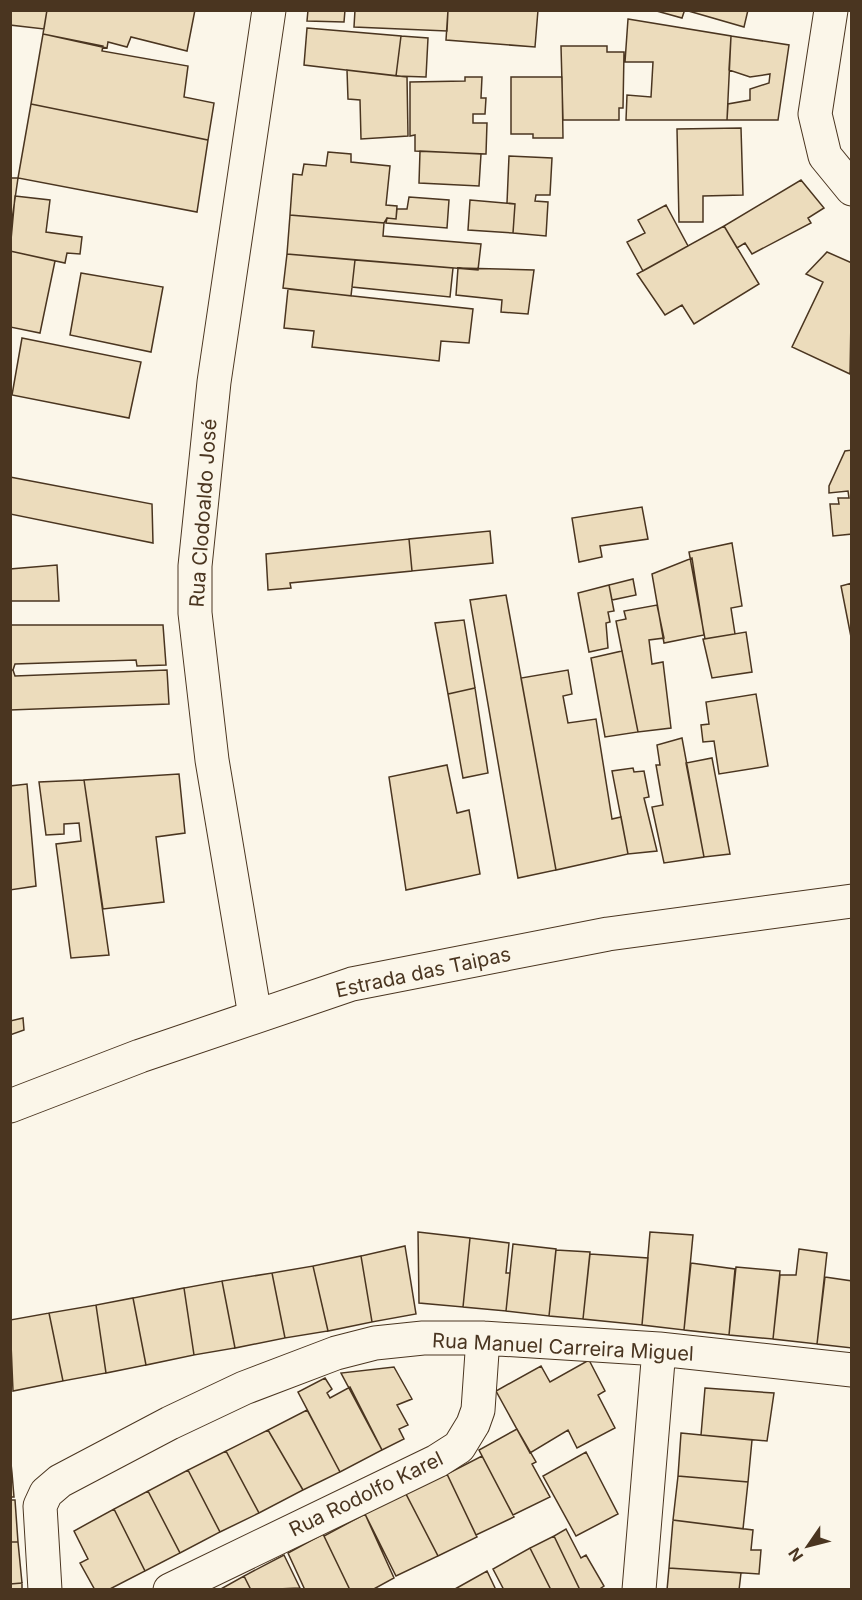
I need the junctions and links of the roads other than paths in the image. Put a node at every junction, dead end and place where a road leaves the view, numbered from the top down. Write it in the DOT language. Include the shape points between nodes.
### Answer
graph roads {
  1 [pos="269,10"];
  2 [pos="831,10"];
  3 [pos="852,189"];
  4 [pos="852,901"];
  5 [pos="255,1016"];
  6 [pos="10,1106"];
  7 [pos="483,1338"];
  8 [pos="659,1349"];
  9 [pos="852,1370"];
  10 [pos="45,1590"];
  11 [pos="170,1590"];
  12 [pos="639,1590"];
  1 -- 5 [label="street, Rua Clodoaldo José" via="213,382 195,566 195,614 212,760"];
  2 -- 3 [label="street" via="815,114 825,156"];
  4 -- 5 [label="street, Estrada das Taipas" via="596,936 352,984"];
  5 -- 6 [label="street, Estrada das Taipas"];
  7 -- 8 [label="street, Rua Manuel Carreira Miguel"];
  7 -- 10 [label="street, Rua Manuel Carreira Miguel" via="375,1342 336,1353 244,1388 60,1481 45,1493 40,1506"];
  7 -- 11 [label="street, Rua Rodolfo Karel" via="478,1410 459,1447"];
  8 -- 9 [label="street, Rua Manuel Carreira Miguel"];
  8 -- 12 [label="street"];
}
